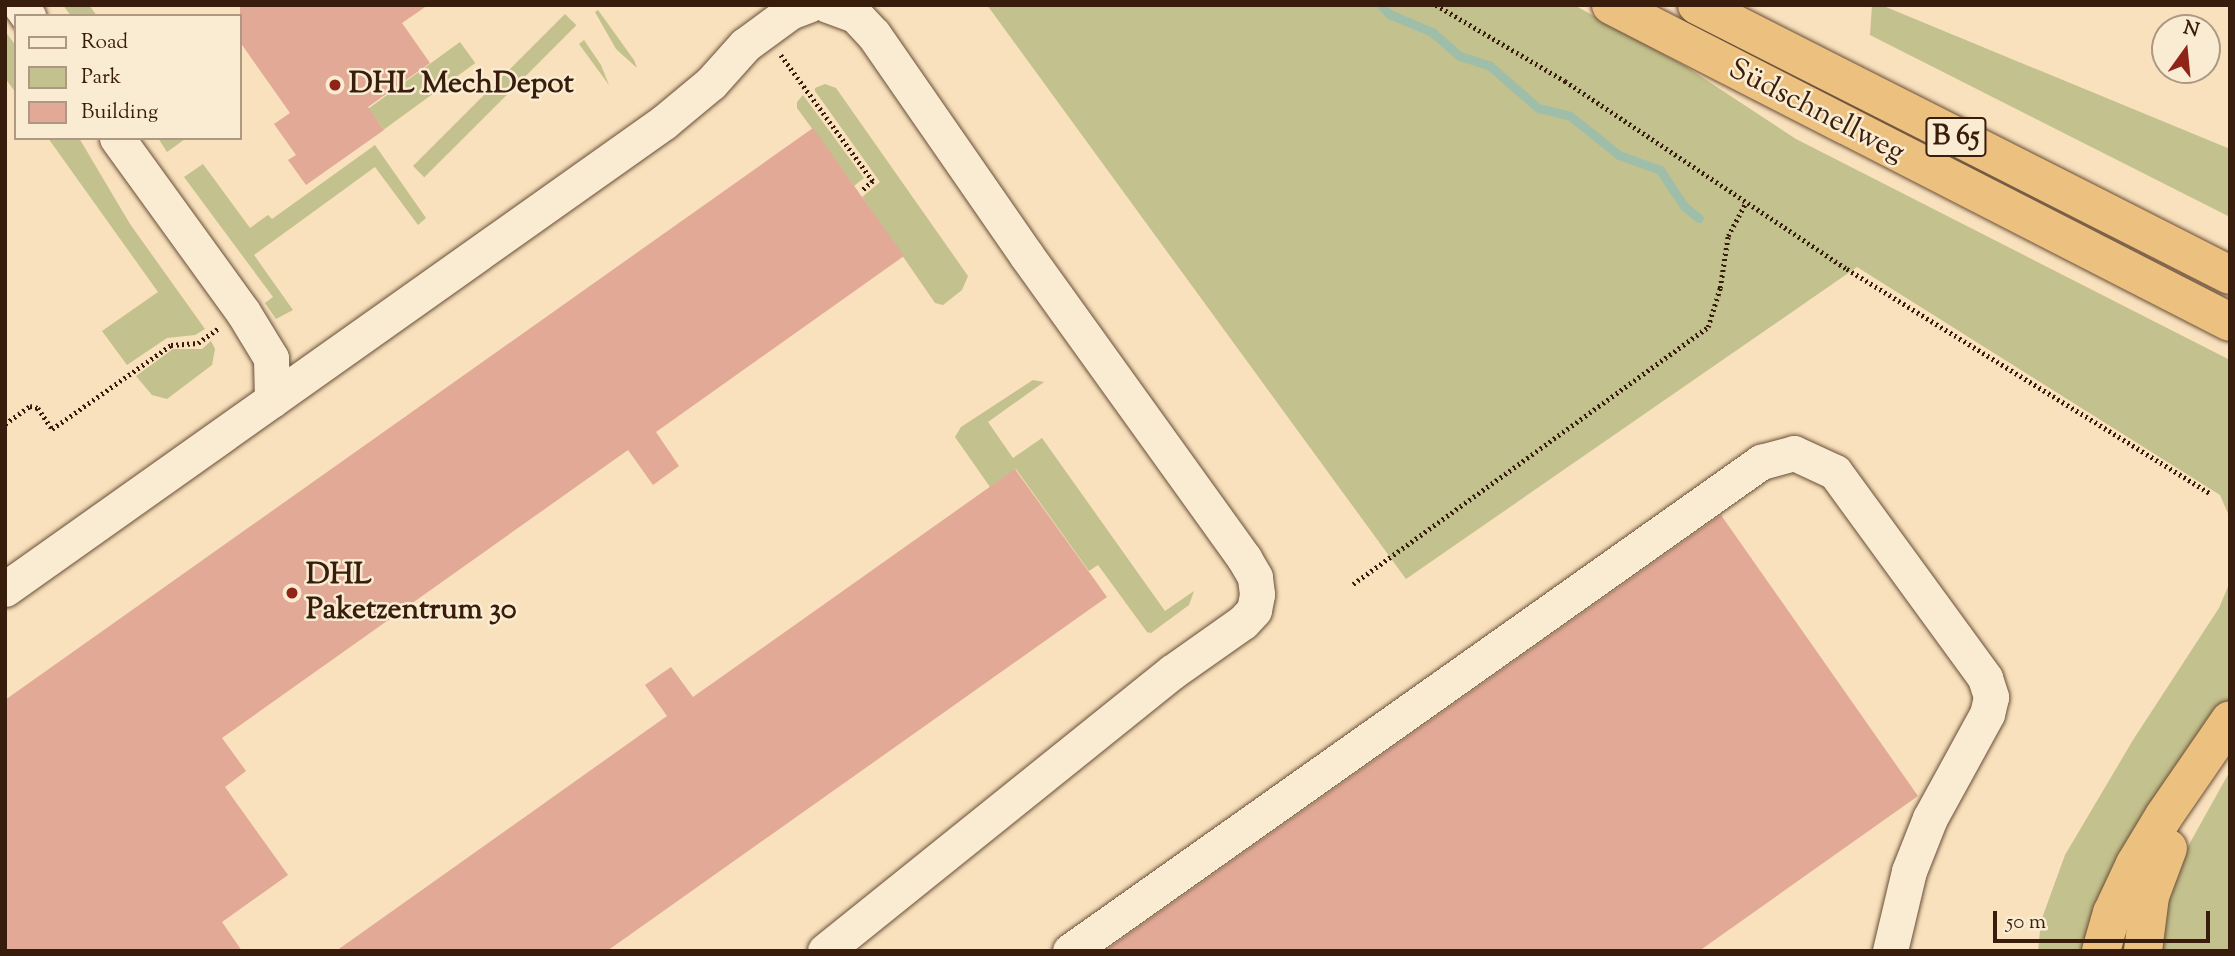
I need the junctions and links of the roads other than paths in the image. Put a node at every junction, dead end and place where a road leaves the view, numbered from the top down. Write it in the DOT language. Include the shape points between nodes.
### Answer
graph roads {
  1 [pos="808,5"];
  2 [pos="828,5"];
  3 [pos="1611,5"];
  4 [pos="1697,5"];
  5 [pos="118,140"];
  6 [pos="2225,272"];
  7 [pos="2223,322"];
  8 [pos="272,400"];
  9 [pos="5,589"];
  10 [pos="2230,720"];
  11 [pos="2230,752"];
  12 [pos="825,951"];
  13 [pos="1070,951"];
  14 [pos="1890,951"];
  15 [pos="2101,951"];
  16 [pos="2143,951"];
  1 -- 8 [label="lane" via="790,12 745,45 711,83 664,122"];
  2 -- 12 [label="lane" via="855,15 873,34 1244,558 1255,577 1257,594 1254,610 1243,622 1172,672"];
  3 -- 7 [label="highway, Südschnellweg / B 65"];
  4 -- 6 [label="highway, Südschnellweg / B 65"];
  5 -- 8 [label="lane" via="271,358"];
  8 -- 9 [label="lane"];
  10 -- 15 [label="highway" via="2135,864 2112,913"];
  11 -- 16 [label="highway" via="2180,824 2165,856 2150,897"];
  13 -- 14 [label="lane" via="1761,463 1794,453 1835,472 1985,678 1991,697 1987,714 1930,818 1909,871"];
}
